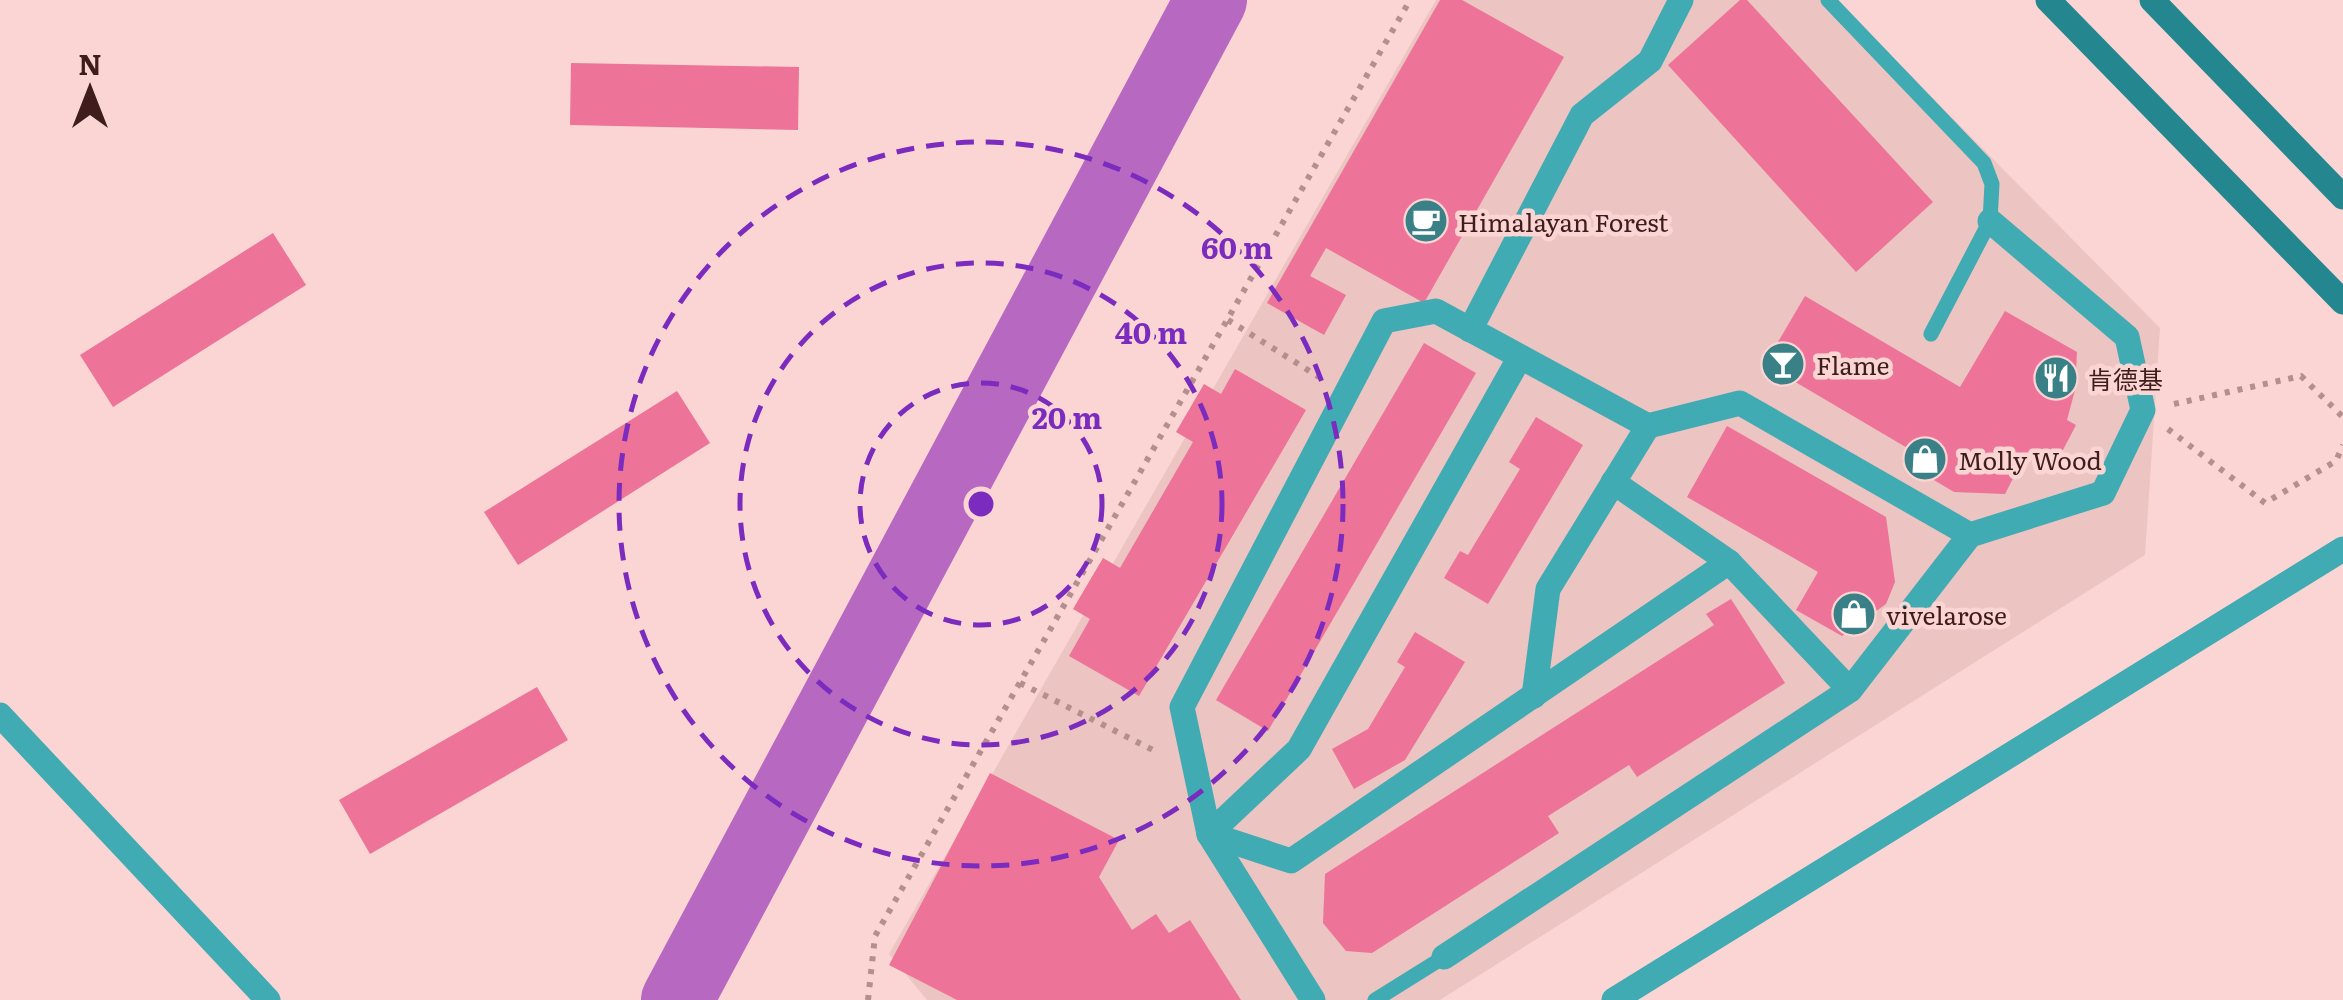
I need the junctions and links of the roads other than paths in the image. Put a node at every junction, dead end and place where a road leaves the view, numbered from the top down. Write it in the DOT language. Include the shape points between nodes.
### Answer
graph roads {
  1 [pos="1681,0"];
  2 [pos="1828,0"];
  3 [pos="2048,0"];
  4 [pos="2152,0"];
  5 [pos="2343,196"];
  6 [pos="1990,220"];
  7 [pos="2343,302"];
  8 [pos="1470,330"];
  9 [pos="1931,334"];
  10 [pos="1520,357"];
  11 [pos="1648,426"];
  12 [pos="1613,482"];
  13 [pos="1970,535"];
  14 [pos="2343,549"];
  15 [pos="1729,562"];
  16 [pos="1850,690"];
  17 [pos="1534,696"];
  18 [pos="0,715"];
  19 [pos="1209,834"];
  20 [pos="1444,956"];
  21 [pos="268,1000"];
  22 [pos="1313,1000"];
  23 [pos="1374,1000"];
  24 [pos="1614,1000"];
  1 -- 8 [label="street" via="1650,62 1582,115"];
  2 -- 6 [label="lane" via="1984,163 1992,184"];
  3 -- 7 [label="main road"];
  4 -- 5 [label="main road"];
  6 -- 9 [label="lane"];
  6 -- 13 [label="street" via="2127,337 2143,410 2103,493"];
  8 -- 10 [label="street"];
  8 -- 19 [label="street" via="1436,311 1384,321 1182,706"];
  10 -- 11 [label="street"];
  10 -- 19 [label="street" via="1299,749"];
  11 -- 12 [label="street"];
  11 -- 13 [label="street" via="1740,403"];
  12 -- 15 [label="street"];
  12 -- 17 [label="street" via="1548,589"];
  13 -- 16 [label="street"];
  14 -- 24 [label="street"];
  15 -- 16 [label="street"];
  15 -- 17 [label="street"];
  16 -- 20 [label="street"];
  17 -- 19 [label="street" via="1292,861"];
  18 -- 21 [label="street"];
  19 -- 22 [label="street"];
  20 -- 23 [label="lane"];
}
